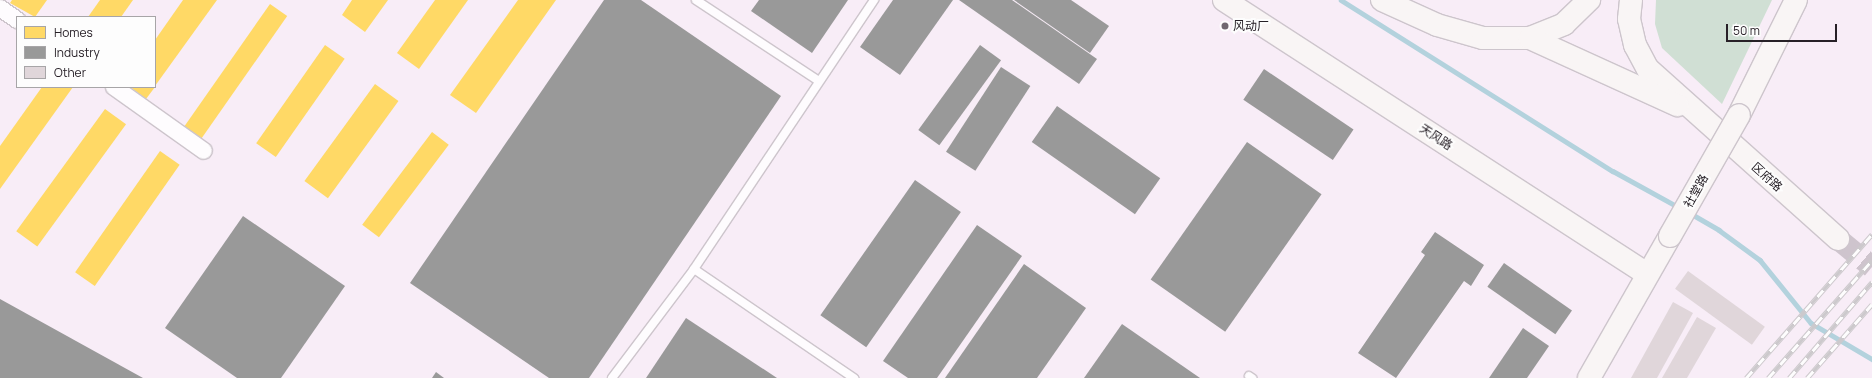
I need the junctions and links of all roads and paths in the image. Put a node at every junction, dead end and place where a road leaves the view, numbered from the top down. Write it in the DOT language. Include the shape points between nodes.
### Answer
graph roads {
  1 [pos="696,0"];
  2 [pos="874,0"];
  3 [pos="1224,0"];
  4 [pos="1382,0"];
  5 [pos="1589,0"];
  6 [pos="1631,0"];
  7 [pos="1796,0"];
  8 [pos="0,8"];
  9 [pos="16,19"];
  10 [pos="1530,38"];
  11 [pos="819,81"];
  12 [pos="115,88"];
  13 [pos="1696,114"];
  14 [pos="204,151"];
  15 [pos="1838,239"];
  16 [pos="694,269"];
  17 [pos="1647,274"];
  18 [pos="612,378"];
  19 [pos="854,378"];
  20 [pos="1589,378"];
  1 -- 11 [label="lane"];
  2 -- 11 [label="lane"];
  3 -- 17 [label="main road, 天风路"];
  4 -- 10 [label="main road" via="1437,25 1483,38"];
  5 -- 10 [label="main road" via="1564,24"];
  6 -- 13 [label="main road" via="1629,19 1635,45 1648,69"];
  7 -- 17 [label="main road, 社堂路, bridge" via="1739,115"];
  8 -- 9 [label="street"];
  10 -- 13 [label="main road"];
  11 -- 16 [label="lane"];
  12 -- 14 [label="street"];
  13 -- 15 [label="main road, 区府路"];
  16 -- 18 [label="lane"];
  16 -- 19 [label="lane"];
  17 -- 20 [label="main road, 社堂路"];
}
